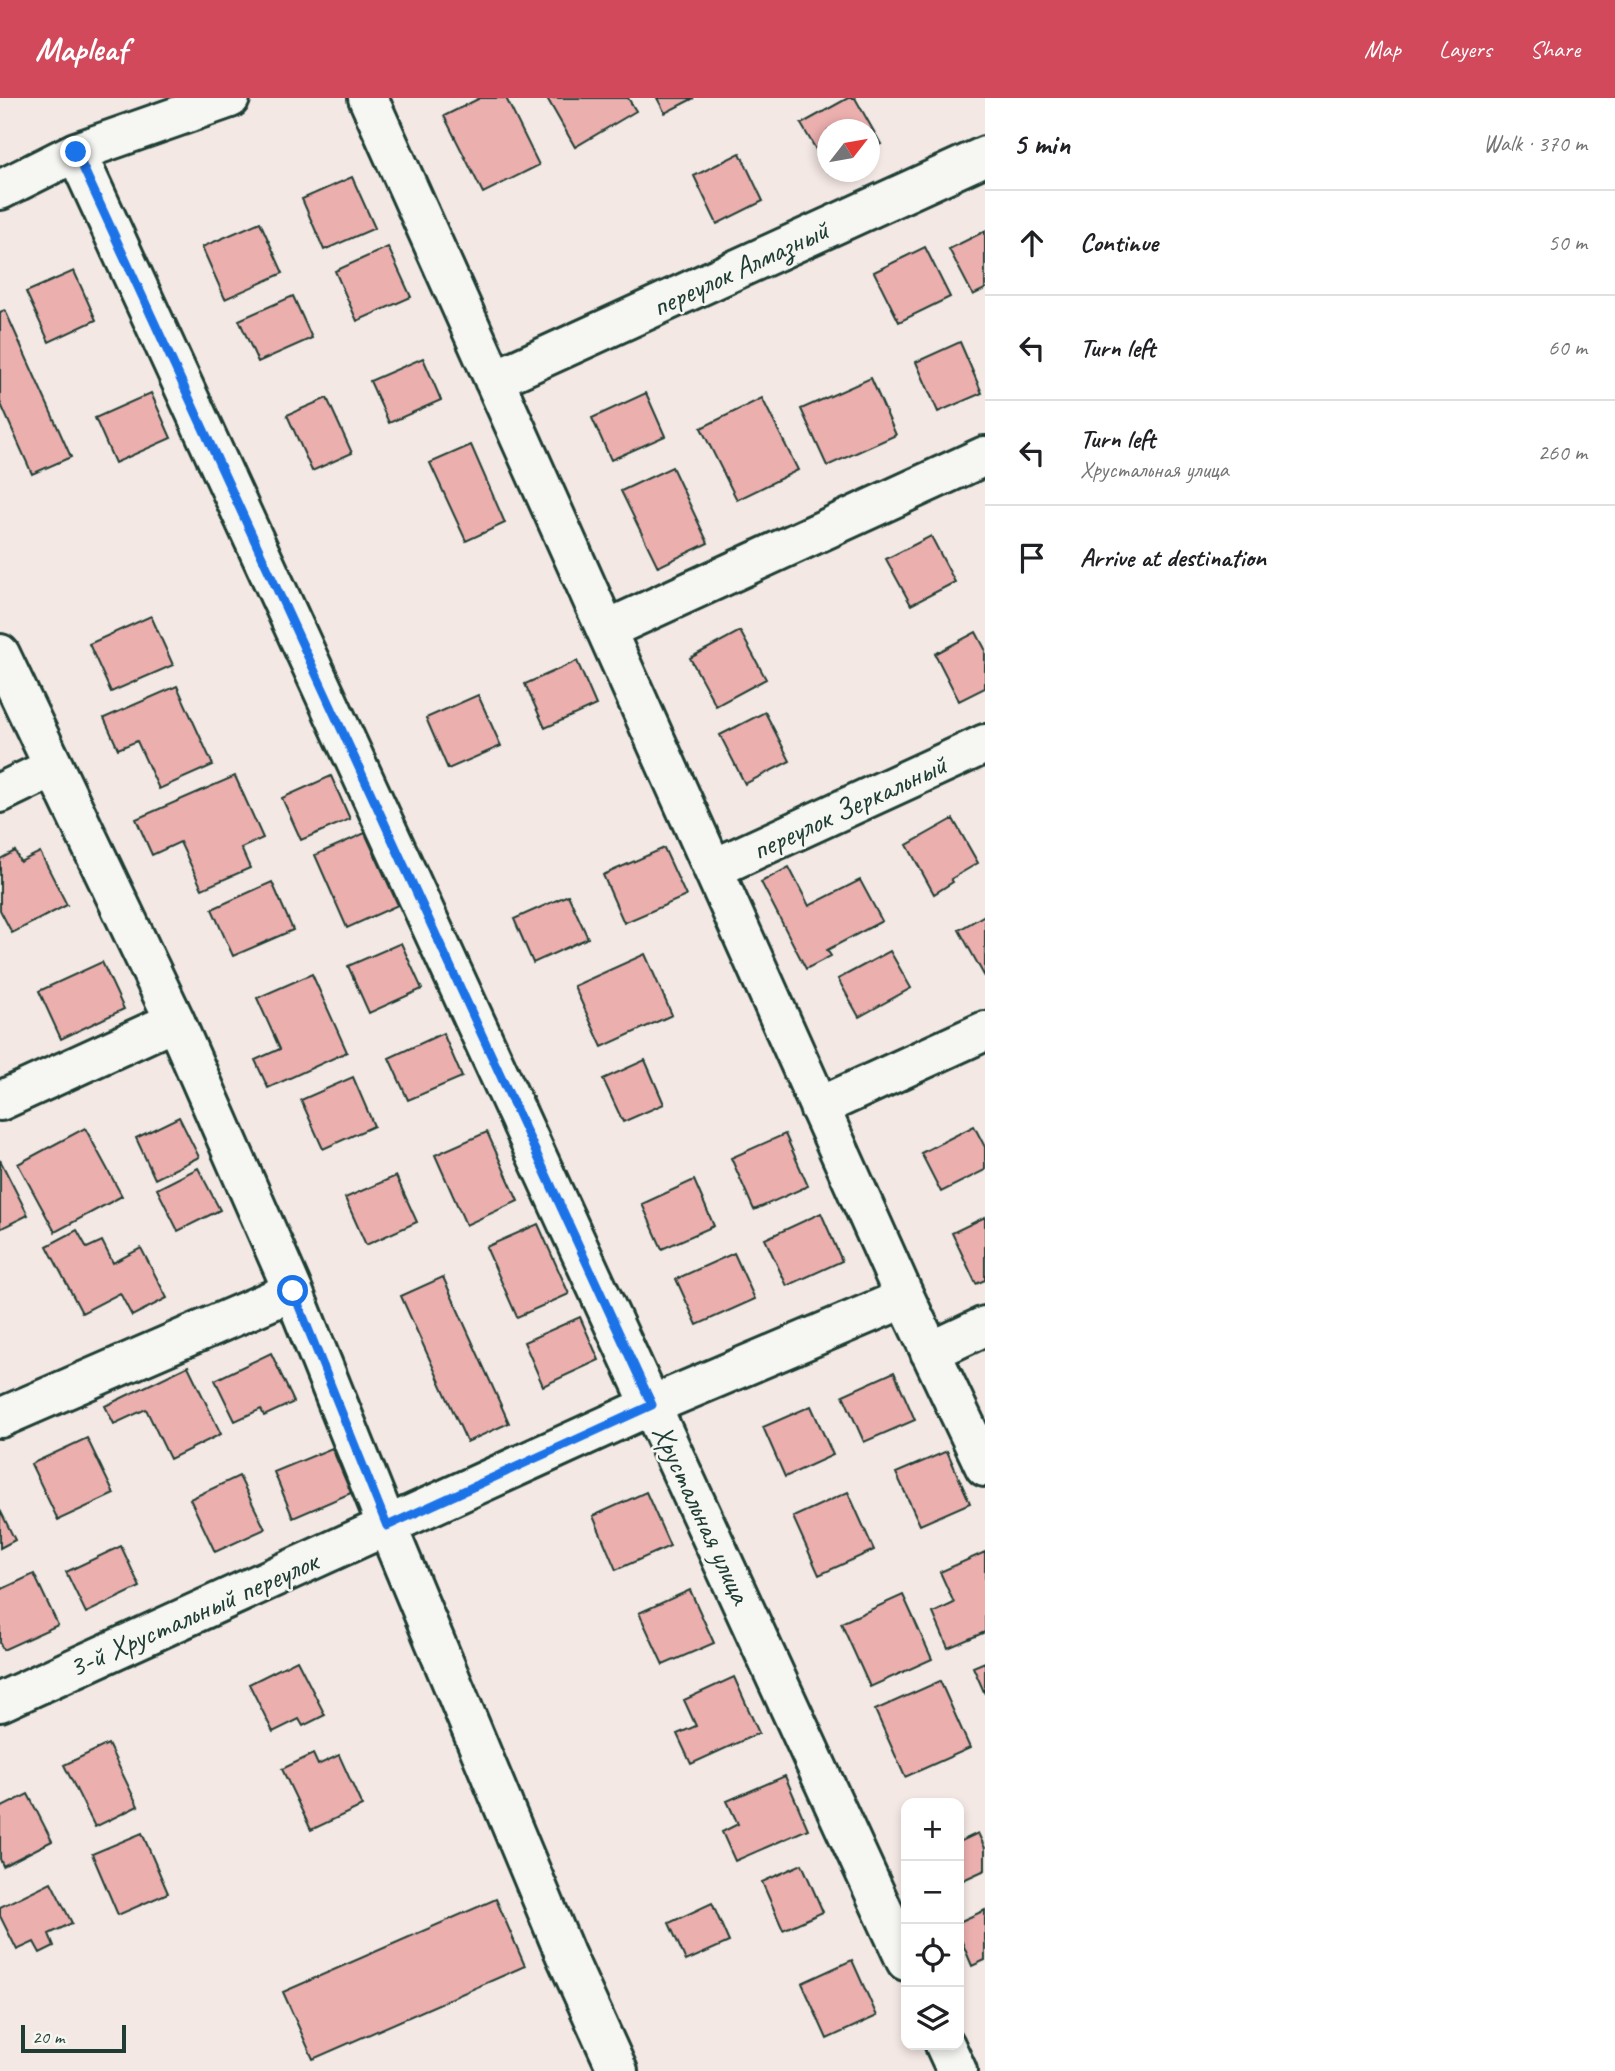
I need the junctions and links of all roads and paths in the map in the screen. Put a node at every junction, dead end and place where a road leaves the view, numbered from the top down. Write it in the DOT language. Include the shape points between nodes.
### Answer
graph roads {
  1 [pos="230,98"];
  2 [pos="368,98"];
  3 [pos="76,152"];
  4 [pos="985,156"];
  5 [pos="0,190"];
  6 [pos="494,380"];
  7 [pos="985,456"];
  8 [pos="606,631"];
  9 [pos="0,654"];
  10 [pos="985,744"];
  11 [pos="54,767"];
  12 [pos="0,793"];
  13 [pos="713,869"];
  14 [pos="175,1021"];
  15 [pos="985,1031"];
  16 [pos="0,1101"];
  17 [pos="819,1107"];
  18 [pos="293,1291"];
  19 [pos="905,1298"];
  20 [pos="985,1326"];
  21 [pos="930,1352"];
  22 [pos="652,1405"];
  23 [pos="0,1418"];
  24 [pos="985,1467"];
  25 [pos="387,1526"];
  26 [pos="0,1702"];
  27 [pos="901,1950"];
  28 [pos="946,2050"];
  29 [pos="618,2071"];
  30 [pos="957,2071"];
  1 -- 3 [label="street"];
  2 -- 6 [label="street"];
  3 -- 5 [label="street"];
  3 -- 22 [label="street, Хрустальная улица"];
  4 -- 6 [label="street, переулок Алмазный"];
  6 -- 8 [label="street"];
  7 -- 8 [label="street"];
  8 -- 13 [label="street"];
  9 -- 11 [label="street"];
  10 -- 13 [label="street, переулок Зеркальный"];
  11 -- 12 [label="street"];
  11 -- 14 [label="street"];
  13 -- 17 [label="street"];
  14 -- 16 [label="street"];
  14 -- 18 [label="street"];
  15 -- 17 [label="street"];
  17 -- 19 [label="street"];
  18 -- 23 [label="street"];
  18 -- 25 [label="street"];
  19 -- 21 [label="street"];
  19 -- 22 [label="street, 3-й Хрустальный переулок"];
  20 -- 21 [label="street"];
  21 -- 24 [label="street"];
  22 -- 25 [label="street, 3-й Хрустальный переулок"];
  22 -- 27 [label="street, Хрустальная улица"];
  25 -- 26 [label="street, 3-й Хрустальный переулок"];
  25 -- 29 [label="street"];
  28 -- 30 [label="street"];
}
